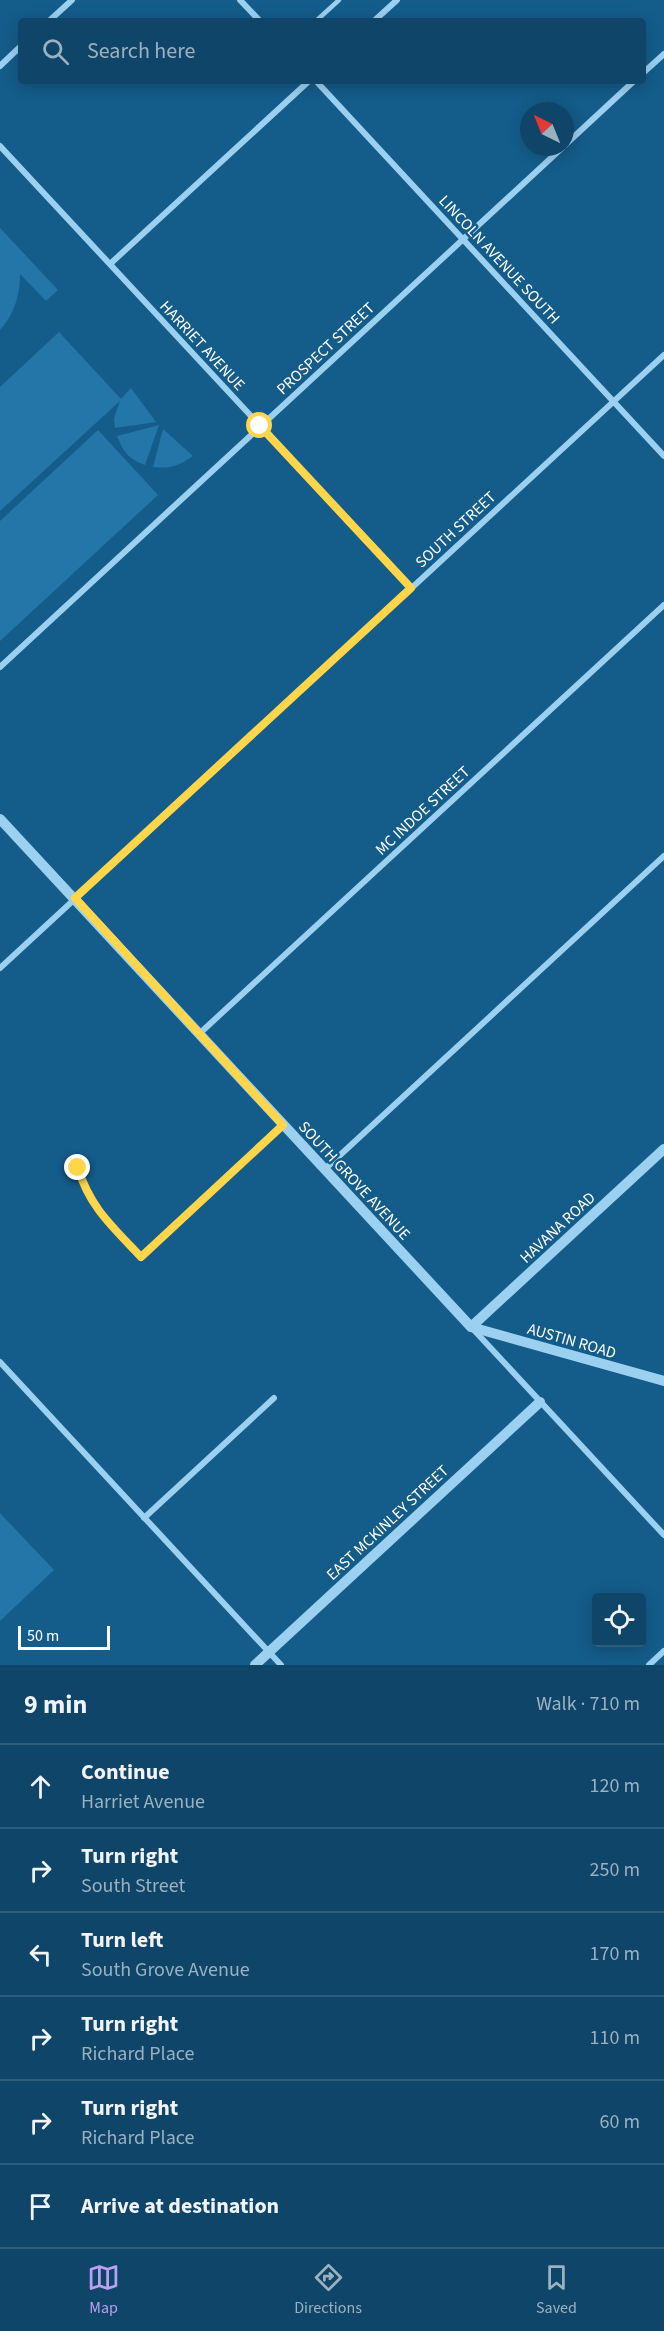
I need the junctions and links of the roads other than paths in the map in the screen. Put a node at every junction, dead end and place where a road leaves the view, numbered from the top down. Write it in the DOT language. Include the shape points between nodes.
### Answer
graph roads {
  1 [pos="72,0"];
  2 [pos="240,0"];
  3 [pos="339,0"];
  4 [pos="397,0"];
  5 [pos="52,18"];
  6 [pos="257,18"];
  7 [pos="319,18"];
  8 [pos="377,18"];
  9 [pos="18,49"];
  10 [pos="664,54"];
  11 [pos="0,66"];
  12 [pos="646,70"];
  13 [pos="306,84"];
  14 [pos="319,84"];
  15 [pos="631,84"];
  16 [pos="574,137"];
  17 [pos="0,146"];
  18 [pos="553,156"];
  19 [pos="462,239"];
  20 [pos="110,264"];
  21 [pos="664,355"];
  22 [pos="614,402"];
  23 [pos="260,426"];
  24 [pos="664,456"];
  25 [pos="411,588"];
  26 [pos="664,605"];
  27 [pos="0,667"];
  28 [pos="0,819"];
  29 [pos="664,856"];
  30 [pos="75,898"];
  31 [pos="0,968"];
  32 [pos="199,1034"];
  33 [pos="283,1125"];
  34 [pos="664,1149"];
  35 [pos="78,1168"];
  36 [pos="325,1169"];
  37 [pos="471,1327"];
  38 [pos="0,1362"];
  39 [pos="664,1381"];
  40 [pos="274,1398"];
  41 [pos="540,1402"];
  42 [pos="144,1518"];
  43 [pos="664,1535"];
  44 [pos="664,1651"];
  45 [pos="269,1652"];
  46 [pos="255,1665"];
  47 [pos="281,1665"];
  48 [pos="649,1665"];
  1 -- 5 [label="street"];
  2 -- 6 [label="street"];
  3 -- 7 [label="lane"];
  4 -- 8 [label="street"];
  9 -- 11 [label="street"];
  10 -- 12 [label="street"];
  13 -- 20 [label="street"];
  14 -- 19 [label="street, LINCOLN AVENUE SOUTH"];
  15 -- 16 [label="street, PROSPECT STREET"];
  17 -- 20 [label="street, HARRIET AVENUE"];
  18 -- 19 [label="street, PROSPECT STREET"];
  19 -- 22 [label="street, LINCOLN AVENUE SOUTH"];
  19 -- 23 [label="street, PROSPECT STREET"];
  20 -- 23 [label="street, HARRIET AVENUE"];
  21 -- 22 [label="street, SOUTH STREET"];
  22 -- 24 [label="street, LINCOLN AVENUE SOUTH"];
  22 -- 25 [label="street, SOUTH STREET"];
  23 -- 25 [label="street, HARRIET AVENUE"];
  23 -- 27 [label="street, PROSPECT STREET"];
  25 -- 30 [label="street, SOUTH STREET"];
  26 -- 32 [label="street, MC INDOE STREET"];
  28 -- 30 [label="street, SOUTH GROVE AVENUE"];
  29 -- 36 [label="street"];
  30 -- 31 [label="street, SOUTH STREET"];
  30 -- 32 [label="street, SOUTH GROVE AVENUE"];
  32 -- 33 [label="street, SOUTH GROVE AVENUE"];
  33 -- 35 [label="street" via="141,1257 94,1207"];
  33 -- 36 [label="street, SOUTH GROVE AVENUE"];
  34 -- 37 [label="street, HAVANA ROAD"];
  36 -- 37 [label="street, SOUTH GROVE AVENUE"];
  37 -- 39 [label="street, AUSTIN ROAD"];
  37 -- 41 [label="street, SOUTH GROVE AVENUE"];
  38 -- 42 [label="street"];
  40 -- 42 [label="street"];
  41 -- 43 [label="street, SOUTH GROVE AVENUE"];
  41 -- 45 [label="street, EAST MCKINLEY STREET"];
  42 -- 45 [label="street"];
  44 -- 48 [label="street"];
  45 -- 46 [label="street, EAST MCKINLEY STREET"];
  45 -- 47 [label="street"];
}
